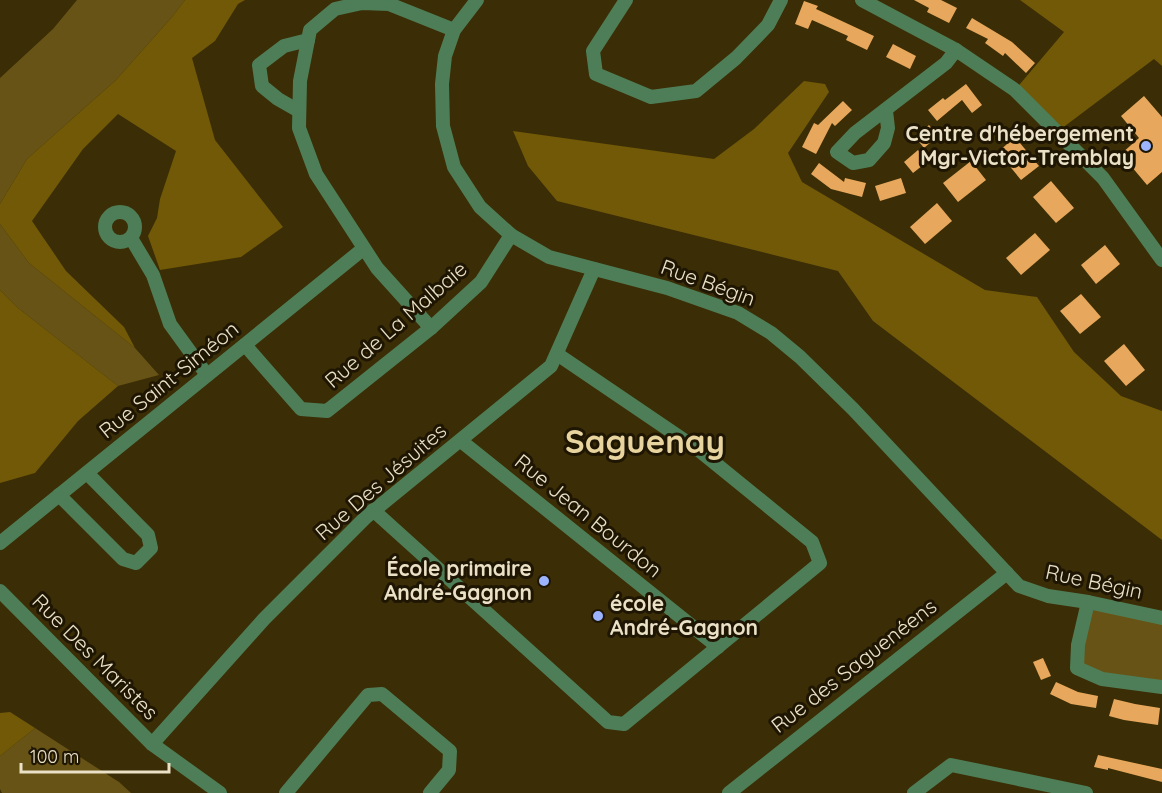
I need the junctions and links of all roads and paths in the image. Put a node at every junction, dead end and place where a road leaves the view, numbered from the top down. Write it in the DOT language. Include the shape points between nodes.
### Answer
graph roads {
  1 [pos="477,0"];
  2 [pos="626,0"];
  3 [pos="781,0"];
  4 [pos="862,0"];
  5 [pos="454,30"];
  6 [pos="308,40"];
  7 [pos="956,50"];
  8 [pos="299,111"];
  9 [pos="886,111"];
  10 [pos="511,235"];
  11 [pos="131,238"];
  12 [pos="363,249"];
  13 [pos="1162,260"];
  14 [pos="594,268"];
  15 [pos="431,328"];
  16 [pos="245,345"];
  17 [pos="557,354"];
  18 [pos="207,375"];
  19 [pos="461,441"];
  20 [pos="87,473"];
  21 [pos="59,495"];
  22 [pos="374,510"];
  23 [pos="0,543"];
  24 [pos="1006,573"];
  25 [pos="1019,586"];
  26 [pos="0,591"];
  27 [pos="980,594"];
  28 [pos="1088,602"];
  29 [pos="1162,618"];
  30 [pos="718,647"];
  31 [pos="1162,687"];
  32 [pos="152,744"];
  33 [pos="220,793"];
  34 [pos="286,793"];
  35 [pos="430,793"];
  36 [pos="729,793"];
  37 [pos="914,793"];
  38 [pos="1086,793"];
  1 -- 5 [label="street, Rue Bégin"];
  2 -- 3 [label="street" via="593,51 596,74 651,97 696,91 768,25"];
  4 -- 7 [label="street"];
  5 -- 6 [label="street" via="389,4 362,3 335,9 310,30"];
  5 -- 10 [label="street, Rue Bégin" via="445,56 442,84 443,126 454,167 480,207"];
  6 -- 8 [label="street"];
  6 -- 8 [label="street" via="284,46 260,65 262,86"];
  7 -- 9 [label="street" via="946,63"];
  7 -- 13 [label="street" via="1015,90 1095,170"];
  8 -- 12 [label="street" via="299,128 315,174"];
  10 -- 14 [label="street, Rue Bégin" via="549,257"];
  10 -- 15 [label="street, Rue de La Malbaie" via="481,282"];
  11 -- 18 [label="street" via="153,275 170,324"];
  12 -- 15 [label="street"];
  12 -- 16 [label="street, Rue Saint-Siméon"];
  14 -- 17 [label="street, Rue Des Jésuites"];
  14 -- 24 [label="street, Rue Bégin" via="738,313 771,333 853,410"];
  15 -- 16 [label="street, Rue de La Malbaie" via="327,411 301,409"];
  16 -- 18 [label="street, Rue Saint-Siméon"];
  17 -- 19 [label="street, Rue Des Jésuites" via="551,366"];
  17 -- 30 [label="street" via="709,458 812,542 820,563"];
  18 -- 20 [label="street, Rue Saint-Siméon"];
  19 -- 22 [label="street, Rue Des Jésuites"];
  19 -- 30 [label="street, Rue Jean Bourdon"];
  20 -- 21 [label="street, Rue Saint-Siméon"];
  20 -- 21 [label="street" via="148,535 151,548 136,563 123,559"];
  21 -- 23 [label="street, Rue Saint-Siméon"];
  22 -- 30 [label="street" via="608,722 624,724"];
  22 -- 32 [label="street, Rue Des Jésuites" via="264,619"];
  24 -- 25 [label="street, Rue Bégin"];
  24 -- 27 [label="street, Rue des Saguenéens"];
  25 -- 27 [label="street"];
  25 -- 28 [label="street, Rue Bégin" via="1048,597"];
  26 -- 32 [label="street, Rue Des Maristes"];
  27 -- 36 [label="street, Rue des Saguenéens"];
  28 -- 29 [label="street, Rue Bégin"];
  28 -- 31 [label="street" via="1077,669 1102,679"];
  32 -- 33 [label="street, Rue Des Maristes"];
  34 -- 35 [label="street" via="368,695 382,694 450,751 449,770"];
  37 -- 38 [label="street" via="951,765"];
}
